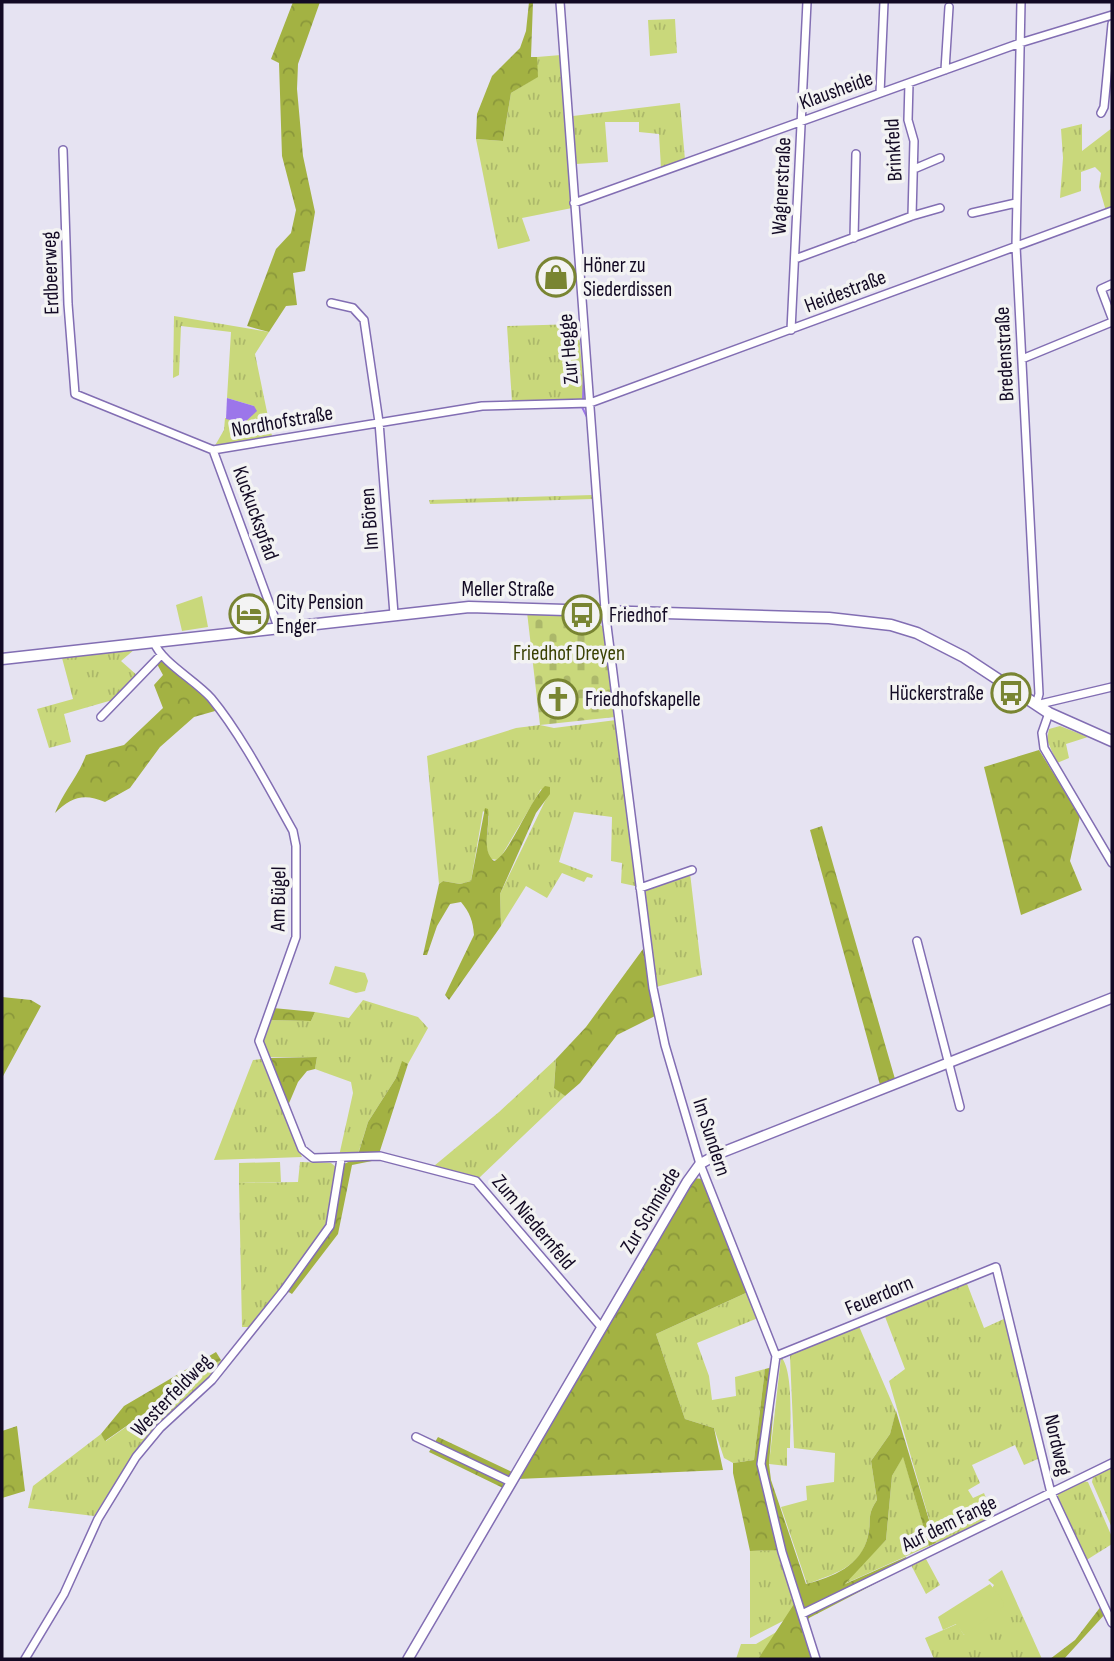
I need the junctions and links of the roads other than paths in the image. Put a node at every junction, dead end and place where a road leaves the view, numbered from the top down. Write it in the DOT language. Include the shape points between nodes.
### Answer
graph roads {
  1 [pos="560,2"];
  2 [pos="807,2"];
  3 [pos="884,2"];
  4 [pos="1021,2"];
  5 [pos="949,7"];
  6 [pos="1112,15"];
  7 [pos="1112,22"];
  8 [pos="1020,43"];
  9 [pos="945,70"];
  10 [pos="909,83"];
  11 [pos="880,93"];
  12 [pos="1101,113"];
  13 [pos="801,121"];
  14 [pos="63,150"];
  15 [pos="856,154"];
  16 [pos="940,158"];
  17 [pos="914,169"];
  18 [pos="574,202"];
  19 [pos="1016,203"];
  20 [pos="940,208"];
  21 [pos="1112,211"];
  22 [pos="972,213"];
  23 [pos="912,216"];
  24 [pos="853,238"];
  25 [pos="1016,246"];
  26 [pos="795,259"];
  27 [pos="1112,284"];
  28 [pos="331,303"];
  29 [pos="1112,320"];
  30 [pos="791,330"];
  31 [pos="1022,359"];
  32 [pos="75,394"];
  33 [pos="590,403"];
  34 [pos="379,422"];
  35 [pos="213,450"];
  36 [pos="605,610"];
  37 [pos="394,614"];
  38 [pos="278,627"];
  39 [pos="154,642"];
  40 [pos="161,655"];
  41 [pos="2,659"];
  42 [pos="1112,687"];
  43 [pos="1036,705"];
  44 [pos="1049,713"];
  45 [pos="101,717"];
  46 [pos="1112,741"];
  47 [pos="1112,863"];
  48 [pos="692,870"];
  49 [pos="640,888"];
  50 [pos="917,941"];
  51 [pos="1112,998"];
  52 [pos="950,1062"];
  53 [pos="960,1107"];
  54 [pos="341,1159"];
  55 [pos="700,1164"];
  56 [pos="996,1267"];
  57 [pos="602,1328"];
  58 [pos="776,1356"];
  59 [pos="416,1437"];
  60 [pos="1112,1463"];
  61 [pos="511,1482"];
  62 [pos="1051,1493"];
  63 [pos="802,1614"];
  64 [pos="1112,1623"];
  65 [pos="25,1659"];
  66 [pos="408,1659"];
  67 [pos="816,1659"];
  1 -- 18 [label="street, Zur Hegge"];
  2 -- 13 [label="street, Wagnerstraße"];
  3 -- 11 [label="street"];
  4 -- 8 [label="street, Bredenstraße"];
  5 -- 9 [label="street"];
  6 -- 7 [label="street"];
  6 -- 8 [label="street, Klausheide"];
  7 -- 12 [label="street"];
  8 -- 9 [label="street, Klausheide"];
  8 -- 19 [label="street, Bredenstraße"];
  9 -- 10 [label="street, Klausheide"];
  10 -- 11 [label="street, Klausheide"];
  10 -- 17 [label="street, Brinkfeld"];
  11 -- 13 [label="street, Klausheide"];
  13 -- 18 [label="street, Klausheide"];
  13 -- 26 [label="street, Wagnerstraße"];
  14 -- 32 [label="street, Erdbeerweg"];
  15 -- 24 [label="street"];
  16 -- 17 [label="street"];
  17 -- 23 [label="street, Brinkfeld"];
  18 -- 33 [label="street, Zur Hegge"];
  19 -- 22 [label="street"];
  19 -- 25 [label="street, Bredenstraße"];
  20 -- 23 [label="street"];
  21 -- 25 [label="street, Heidestraße"];
  23 -- 24 [label="street"];
  24 -- 26 [label="street"];
  25 -- 30 [label="street, Heidestraße"];
  25 -- 31 [label="street, Bredenstraße"];
  26 -- 30 [label="street, Wagnerstraße"];
  27 -- 29 [label="street" via="1101,289"];
  28 -- 34 [label="street" via="353,307 364,320"];
  29 -- 31 [label="street"];
  30 -- 33 [label="street, Heidestraße"];
  31 -- 43 [label="street, Bredenstraße"];
  32 -- 35 [label="street, Nordhofstraße"];
  33 -- 34 [label="street, Nordhofstraße" via="482,406"];
  33 -- 36 [label="street, Zur Hegge"];
  34 -- 35 [label="street, Nordhofstraße"];
  34 -- 37 [label="street, Im Bören"];
  35 -- 38 [label="street, Kuckuckspfad"];
  36 -- 37 [label="main road, Meller Straße" via="469,607"];
  36 -- 43 [label="main road, Meller Straße" via="829,618 891,625 946,646"];
  36 -- 49 [label="street, Im Sundern"];
  37 -- 38 [label="main road, Meller Straße"];
  38 -- 39 [label="main road, Meller Straße"];
  39 -- 40 [label="street, Am Bügel"];
  39 -- 41 [label="main road, Meller Straße"];
  40 -- 45 [label="street"];
  40 -- 54 [label="street, Am Bügel" via="210,697 293,831 296,937 259,1041 302,1149 313,1158"];
  42 -- 43 [label="street"];
  43 -- 44 [label="main road, Meller Straße"];
  44 -- 46 [label="main road, Meller Straße"];
  44 -- 47 [label="street" via="1042,733 1044,748"];
  48 -- 49 [label="street"];
  49 -- 55 [label="street, Im Sundern" via="658,1015"];
  50 -- 52 [label="street"];
  51 -- 52 [label="street, Zur Schmiede"];
  52 -- 53 [label="street"];
  52 -- 55 [label="street, Zur Schmiede"];
  54 -- 57 [label="street, Zum Niedernfeld" via="380,1156 476,1181"];
  54 -- 65 [label="street, Westerfeldweg" via="330,1226 212,1380 136,1457"];
  55 -- 57 [label="street, Zur Schmiede"];
  55 -- 58 [label="street, Im Sundern"];
  56 -- 58 [label="street, Feuerdorn"];
  56 -- 62 [label="street, Nordweg"];
  57 -- 61 [label="street, Zur Schmiede"];
  58 -- 63 [label="street, Im Sundern" via="761,1464"];
  59 -- 61 [label="street"];
  60 -- 62 [label="street, Auf dem Fange"];
  61 -- 66 [label="street, Zur Schmiede"];
  62 -- 63 [label="street, Auf dem Fange"];
  62 -- 64 [label="street, Nordweg"];
  63 -- 67 [label="street, Im Sundern"];
}
